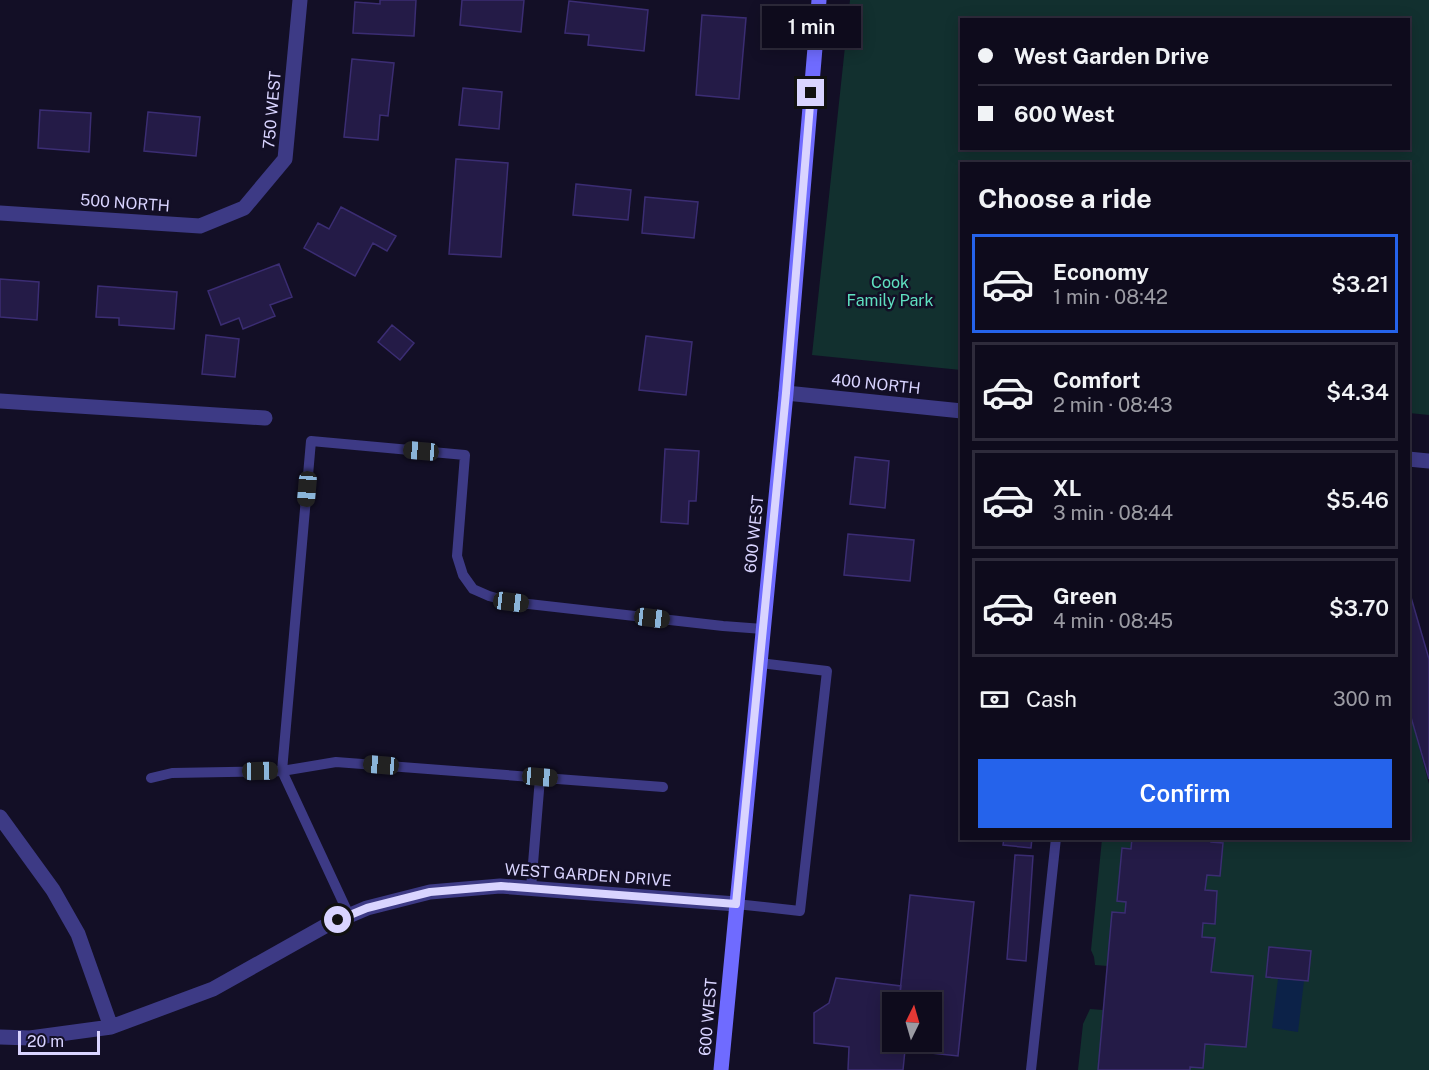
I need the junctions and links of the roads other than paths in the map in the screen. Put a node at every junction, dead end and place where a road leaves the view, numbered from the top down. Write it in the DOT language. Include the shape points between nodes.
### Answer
graph roads {
  1 [pos="300,0"];
  2 [pos="819,0"];
  3 [pos="244,208"];
  4 [pos="0,213"];
  5 [pos="786,393"];
  6 [pos="0,401"];
  7 [pos="960,411"];
  8 [pos="265,418"];
  9 [pos="1410,459"];
  10 [pos="1429,461"];
  11 [pos="763,629"];
  12 [pos="760,663"];
  13 [pos="282,771"];
  14 [pos="540,777"];
  15 [pos="151,778"];
  16 [pos="663,787"];
  17 [pos="0,817"];
  18 [pos="1056,840"];
  19 [pos="531,888"];
  20 [pos="736,904"];
  21 [pos="349,915"];
  22 [pos="111,1027"];
  23 [pos="0,1037"];
  24 [pos="721,1070"];
  25 [pos="1031,1070"];
  1 -- 3 [label="street, 750 WEST" via="285,159"];
  2 -- 5 [label="street, 600 WEST"];
  3 -- 4 [label="street, 500 NORTH" via="200,226"];
  5 -- 7 [label="street, 400 NORTH"];
  5 -- 11 [label="street, 600 WEST"];
  6 -- 8 [label="street"];
  9 -- 10 [label="street"];
  11 -- 12 [label="street, 600 WEST"];
  11 -- 13 [label="lane" via="511,602 489,596 473,588 463,575 457,556 465,455 311,441"];
  12 -- 20 [label="street, 600 WEST"];
  12 -- 20 [label="lane" via="827,671 800,911"];
  13 -- 14 [label="lane" via="336,762"];
  13 -- 15 [label="lane" via="172,773"];
  13 -- 21 [label="lane"];
  14 -- 16 [label="lane"];
  14 -- 19 [label="lane"];
  17 -- 22 [label="street" via="53,890 78,934"];
  18 -- 25 [label="lane"];
  19 -- 20 [label="street, WEST GARDEN DRIVE"];
  19 -- 21 [label="street, WEST GARDEN DRIVE" via="501,886 430,892"];
  20 -- 24 [label="street, 600 WEST"];
  21 -- 22 [label="street, WEST GARDEN DRIVE" via="213,989"];
  22 -- 23 [label="street, WEST GARDEN DRIVE" via="30,1038"];
}
